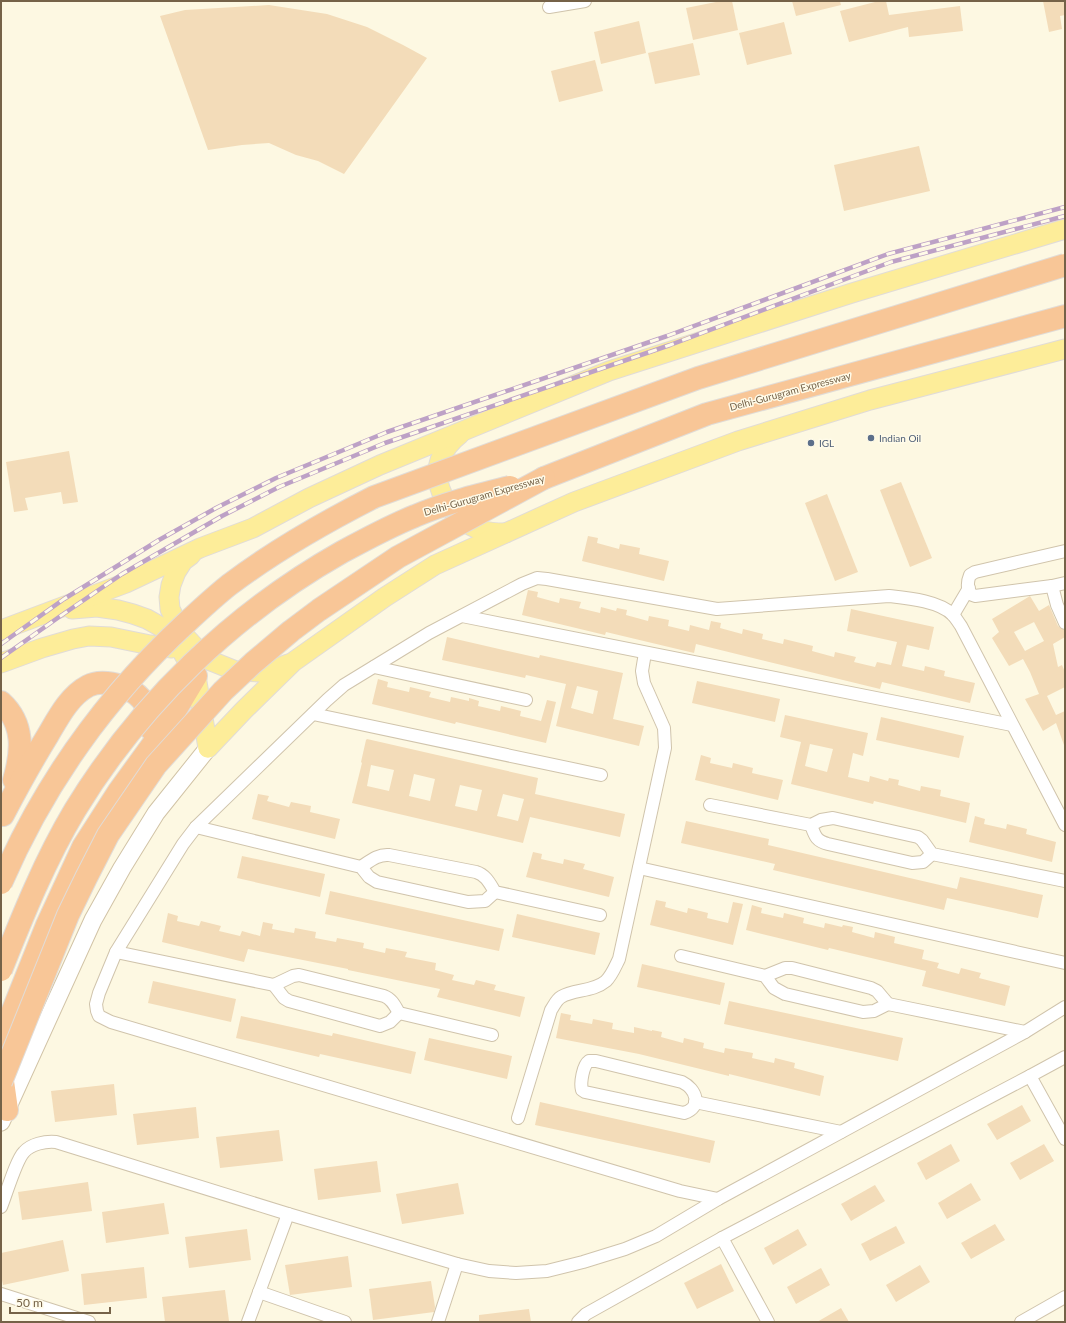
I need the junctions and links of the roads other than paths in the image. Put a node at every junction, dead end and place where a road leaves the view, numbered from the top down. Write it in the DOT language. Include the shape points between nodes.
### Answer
graph roads {
  1 [pos="584,1"];
  2 [pos="549,7"];
  3 [pos="1065,229"];
  4 [pos="1060,267"];
  5 [pos="1065,316"];
  6 [pos="1065,349"];
  7 [pos="466,430"];
  8 [pos="544,478"];
  9 [pos="507,533"];
  10 [pos="200,548"];
  11 [pos="1065,551"];
  12 [pos="1065,583"];
  13 [pos="1052,586"];
  14 [pos="969,588"];
  15 [pos="953,614"];
  16 [pos="38,616"];
  17 [pos="462,616"];
  18 [pos="1065,623"];
  19 [pos="1,630"];
  20 [pos="182,650"];
  21 [pos="645,653"];
  22 [pos="293,662"];
  23 [pos="1,663"];
  24 [pos="374,667"];
  25 [pos="196,676"];
  26 [pos="526,700"];
  27 [pos="1,702"];
  28 [pos="312,714"];
  29 [pos="1012,726"];
  30 [pos="208,748"];
  31 [pos="141,761"];
  32 [pos="601,775"];
  33 [pos="710,805"];
  34 [pos="2,817"];
  35 [pos="811,825"];
  36 [pos="1065,825"];
  37 [pos="196,827"];
  38 [pos="932,854"];
  39 [pos="361,867"];
  40 [pos="639,868"];
  41 [pos="1065,881"];
  42 [pos="1,883"];
  43 [pos="495,892"];
  44 [pos="600,915"];
  45 [pos="116,952"];
  46 [pos="681,956"];
  47 [pos="1065,963"];
  48 [pos="1,970"];
  49 [pos="765,976"];
  50 [pos="274,985"];
  51 [pos="888,1004"];
  52 [pos="1065,1007"];
  53 [pos="399,1013"];
  54 [pos="1025,1032"];
  55 [pos="492,1035"];
  56 [pos="1,1040"];
  57 [pos="1065,1056"];
  58 [pos="1,1067"];
  59 [pos="1030,1076"];
  60 [pos="1,1082"];
  61 [pos="696,1102"];
  62 [pos="4,1116"];
  63 [pos="518,1118"];
  64 [pos="841,1132"];
  65 [pos="1065,1139"];
  66 [pos="718,1199"];
  67 [pos="1,1207"];
  68 [pos="288,1214"];
  69 [pos="722,1238"];
  70 [pos="457,1264"];
  71 [pos="259,1292"];
  72 [pos="1,1294"];
  73 [pos="1065,1297"];
  74 [pos="1029,1320"];
  75 [pos="89,1322"];
  76 [pos="248,1322"];
  77 [pos="345,1322"];
  78 [pos="438,1322"];
  79 [pos="578,1322"];
  80 [pos="768,1322"];
  1 -- 2 [label="street"];
  3 -- 7 [label="main road" via="852,293 609,371"];
  4 -- 42 [label="highway, bridge" via="698,378 374,497 303,535 228,586 165,642 110,701 58,775 12,856"];
  5 -- 8 [label="highway, Delhi-Gurugram Expressway" via="707,414"];
  6 -- 9 [label="main road" via="870,400 738,441 574,502"];
  7 -- 9 [label="main road" via="452,441 440,461 438,477 442,492 450,508 468,524 492,533"];
  7 -- 10 [label="main road" via="380,465 253,528"];
  8 -- 48 [label="highway, Delhi-Gurugram Expressway, bridge" via="450,503 366,538 279,592 237,623 200,656 126,736 76,809 34,889"];
  8 -- 60 [label="highway, bridge" via="398,557 319,610 253,663 223,691 156,765 108,835 86,878 68,915"];
  9 -- 22 [label="main road" via="435,565"];
  10 -- 16 [label="main road" via="126,583"];
  10 -- 22 [label="main road" via="183,561 176,572 169,597 170,609 182,633 206,659 236,671 260,672"];
  11 -- 14 [label="street" via="975,572 970,575"];
  12 -- 13 [label="street"];
  13 -- 14 [label="street" via="976,596 972,595"];
  13 -- 18 [label="street"];
  14 -- 15 [label="street"];
  15 -- 17 [label="street" via="937,605 889,596 717,609 537,578"];
  15 -- 29 [label="street"];
  16 -- 19 [label="main road"];
  16 -- 20 [label="main road" via="97,607 118,610 140,616 163,628"];
  17 -- 21 [label="street"];
  17 -- 24 [label="street"];
  20 -- 23 [label="main road" via="111,637 89,636 42,648"];
  20 -- 25 [label="main road"];
  21 -- 29 [label="street"];
  21 -- 40 [label="street" via="642,671 644,683 664,728 665,748"];
  22 -- 30 [label="main road"];
  24 -- 26 [label="street"];
  24 -- 28 [label="street" via="337,691"];
  25 -- 30 [label="main road"];
  25 -- 31 [label="highway"];
  27 -- 34 [label="highway" via="15,720 20,746 19,762"];
  28 -- 32 [label="street"];
  28 -- 37 [label="street"];
  29 -- 36 [label="street"];
  30 -- 62 [label="main road" via="156,813 93,920"];
  31 -- 34 [label="highway" via="151,730 148,708 142,698 118,684 89,685 70,701 53,726"];
  31 -- 56 [label="highway" via="83,847 47,925"];
  33 -- 35 [label="street"];
  35 -- 38 [label="street" via="832,818 918,837"];
  35 -- 38 [label="street" via="817,838 828,844 912,863 922,862"];
  37 -- 39 [label="street"];
  37 -- 45 [label="street"];
  38 -- 41 [label="street"];
  39 -- 43 [label="street" via="377,882 468,902 485,901"];
  39 -- 43 [label="street" via="376,857 389,854 481,874"];
  40 -- 47 [label="street"];
  40 -- 63 [label="street" via="619,959 612,974 595,987 561,997 551,1010"];
  43 -- 44 [label="street"];
  45 -- 50 [label="street"];
  45 -- 66 [label="street" via="96,1004 96,1011 104,1020 673,1188"];
  46 -- 49 [label="street"];
  49 -- 51 [label="street" via="792,968 871,988"];
  49 -- 51 [label="street" via="774,988 786,994 863,1012 874,1011"];
  50 -- 53 [label="street" via="299,975 384,996 389,998"];
  50 -- 53 [label="street" via="289,1001 380,1026 390,1022"];
  51 -- 54 [label="street"];
  52 -- 54 [label="street"];
  53 -- 55 [label="street"];
  54 -- 64 [label="street"];
  57 -- 59 [label="street"];
  58 -- 62 [label="highway"];
  59 -- 65 [label="street"];
  59 -- 69 [label="street"];
  61 -- 61 [label="street" via="684,1113 585,1092 581,1086 585,1065 589,1061 596,1061 682,1082 692,1089"];
  61 -- 64 [label="street"];
  64 -- 66 [label="street"];
  66 -- 70 [label="street" via="656,1236 625,1249 562,1268 516,1274"];
  67 -- 68 [label="street" via="24,1152 42,1143 56,1142"];
  68 -- 70 [label="street"];
  68 -- 71 [label="street"];
  69 -- 79 [label="street" via="586,1314"];
  69 -- 80 [label="street"];
  70 -- 78 [label="street"];
  71 -- 76 [label="street"];
  71 -- 77 [label="street"];
  72 -- 75 [label="street"];
  73 -- 74 [label="street"];
}
